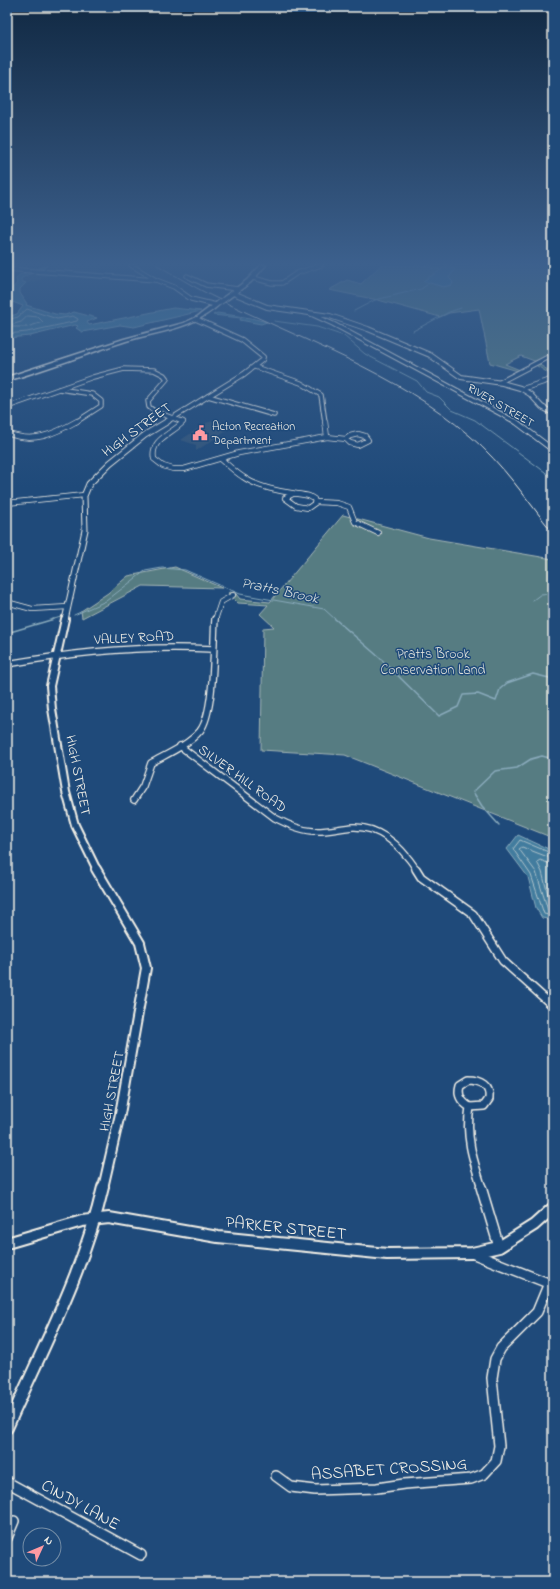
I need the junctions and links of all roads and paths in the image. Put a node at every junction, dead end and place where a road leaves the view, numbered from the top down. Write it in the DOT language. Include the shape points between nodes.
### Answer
graph roads {
  1 [pos="128,339"];
  2 [pos="239,339"];
  3 [pos="362,339"];
  4 [pos="393,339"];
  5 [pos="548,357"];
  6 [pos="255,367"];
  7 [pos="7,379"];
  8 [pos="553,379"];
  9 [pos="500,382"];
  10 [pos="59,389"];
  11 [pos="522,389"];
  12 [pos="208,396"];
  13 [pos="7,407"];
  14 [pos="553,412"];
  15 [pos="274,415"];
  16 [pos="173,417"];
  17 [pos="7,433"];
  18 [pos="327,437"];
  19 [pos="346,438"];
  20 [pos="553,450"];
  21 [pos="221,459"];
  22 [pos="274,490"];
  23 [pos="293,494"];
  24 [pos="84,495"];
  25 [pos="285,498"];
  26 [pos="315,502"];
  27 [pos="7,503"];
  28 [pos="378,532"];
  29 [pos="233,595"];
  30 [pos="10,603"];
  31 [pos="68,607"];
  32 [pos="213,649"];
  33 [pos="57,655"];
  34 [pos="7,664"];
  35 [pos="180,746"];
  36 [pos="134,800"];
  37 [pos="553,1006"];
  38 [pos="470,1107"];
  39 [pos="553,1208"];
  40 [pos="95,1219"];
  41 [pos="7,1243"];
  42 [pos="499,1246"];
  43 [pos="472,1253"];
  44 [pos="551,1284"];
  45 [pos="7,1428"];
  46 [pos="276,1476"];
  47 [pos="7,1482"];
  48 [pos="14,1521"];
  49 [pos="7,1538"];
  50 [pos="141,1555"];
  1 -- 7 [label="main road"];
  2 -- 6 [label="street" via="257,350 263,359"];
  3 -- 20 [label="street, RIVER STREET" via="515,421"];
  4 -- 9 [label="street" via="431,356 461,377"];
  5 -- 9 [label="street"];
  6 -- 12 [label="street, HIGH STREET"];
  6 -- 18 [label="street" via="301,382 321,395"];
  8 -- 11 [label="street"];
  9 -- 11 [label="street"];
  10 -- 13 [label="street"];
  10 -- 16 [label="street" via="124,369 154,370 167,379 148,405 154,411"];
  10 -- 17 [label="street" via="95,396 100,400 100,406 42,438 21,438"];
  11 -- 14 [label="street" via="542,407"];
  12 -- 15 [label="street"];
  12 -- 16 [label="street, HIGH STREET"];
  16 -- 21 [label="street" via="182,423 156,444 153,455 156,461 170,467 183,468"];
  16 -- 24 [label="street, HIGH STREET" via="114,459 89,484"];
  18 -- 19 [label="street"];
  18 -- 21 [label="street"];
  19 -- 19 [label="street" via="355,445 364,444 368,440 365,436 357,434"];
  21 -- 22 [label="street" via="243,477"];
  22 -- 23 [label="street"];
  22 -- 25 [label="street"];
  23 -- 25 [label="street"];
  23 -- 26 [label="street" via="309,496"];
  24 -- 27 [label="street"];
  24 -- 31 [label="street, HIGH STREET" via="85,530"];
  25 -- 26 [label="street" via="301,509 310,507"];
  26 -- 28 [label="street" via="337,503 349,507 355,522"];
  29 -- 32 [label="street" via="221,602 216,611"];
  30 -- 31 [label="street" via="32,609"];
  31 -- 33 [label="street, HIGH STREET"];
  32 -- 33 [label="street, VALLEY ROAD" via="176,646"];
  32 -- 35 [label="street" via="208,714 205,723 199,732"];
  33 -- 34 [label="street, VALLEY ROAD"];
  33 -- 40 [label="street, HIGH STREET" via="50,696 66,792 75,825 96,871 140,943 146,968 128,1077"];
  35 -- 36 [label="street" via="151,764 143,786"];
  35 -- 37 [label="street, SILVER HILL ROAD" via="283,823 313,831 340,827 362,828 380,833 392,841 407,855 421,877 473,914 503,961"];
  38 -- 42 [label="street" via="467,1123 469,1145"];
  39 -- 42 [label="street, PARKER STREET" via="534,1225"];
  40 -- 41 [label="street, PARKER STREET"];
  40 -- 43 [label="street, PARKER STREET" via="109,1218 218,1237 387,1254"];
  40 -- 45 [label="street, HIGH STREET" via="80,1265"];
  42 -- 43 [label="street, PARKER STREET"];
  43 -- 44 [label="street"];
  44 -- 46 [label="street, ASSABET CROSSING" via="536,1313 501,1348 495,1359 492,1378 499,1446 496,1461 484,1474 471,1479 378,1488 315,1490 291,1488"];
  47 -- 50 [label="street, CINDY LANE"];
  48 -- 49 [label="street"];
}
